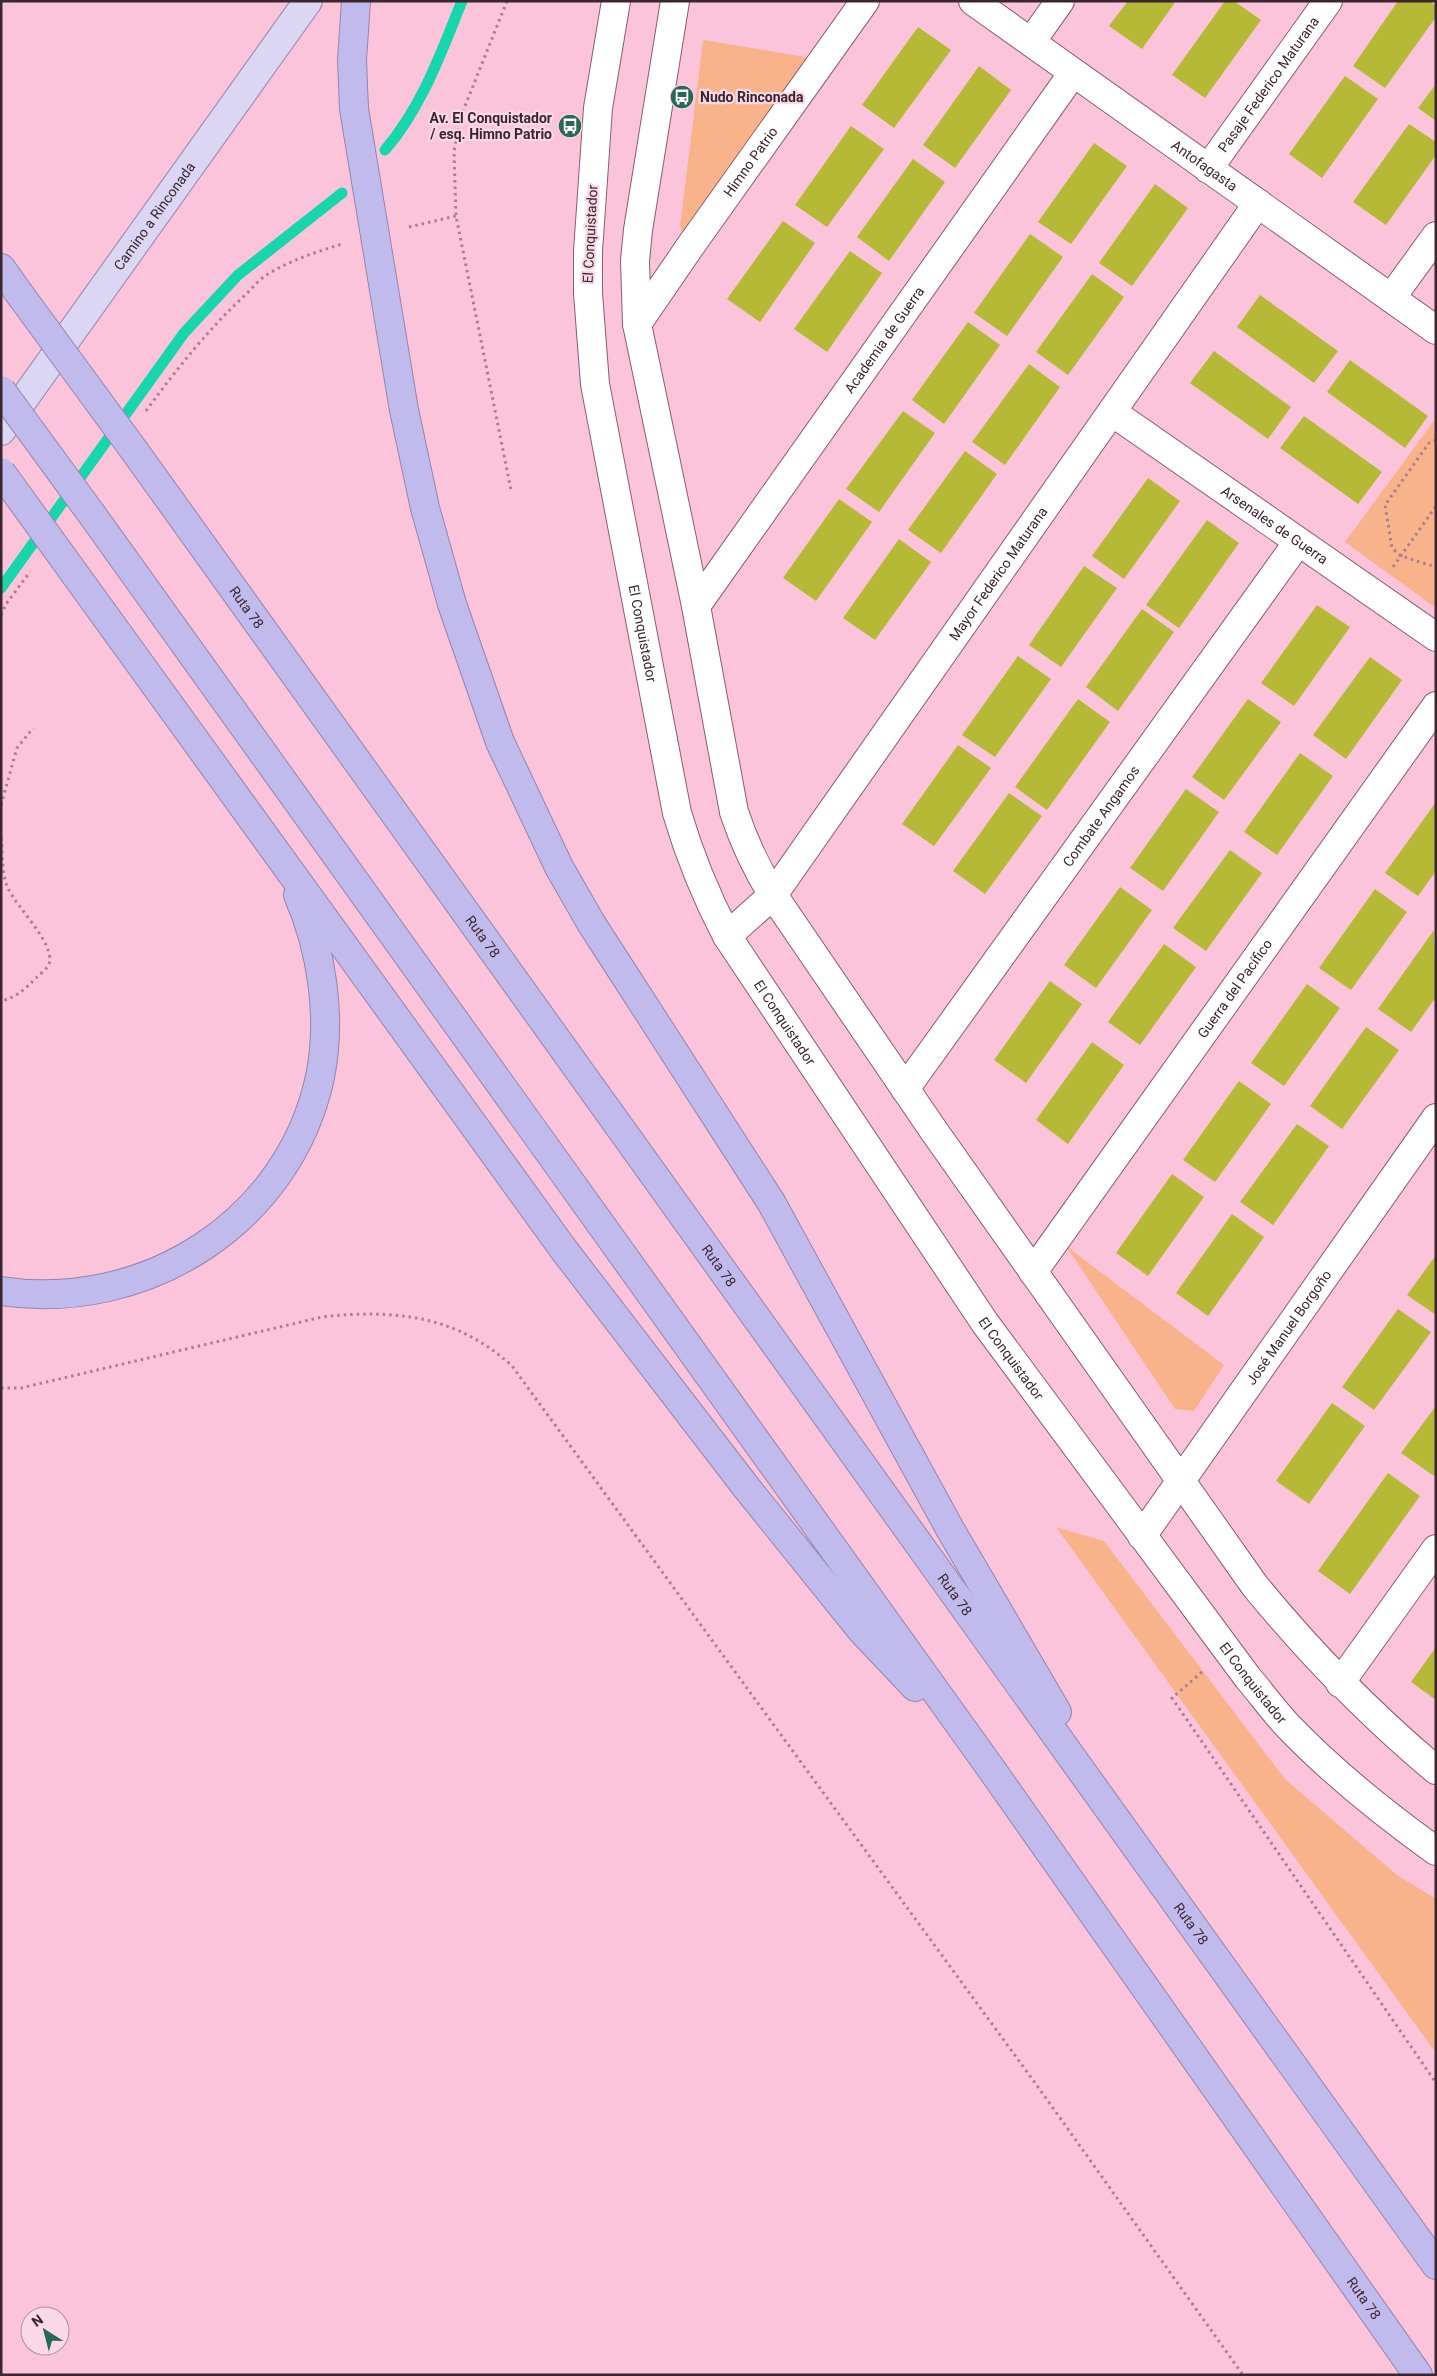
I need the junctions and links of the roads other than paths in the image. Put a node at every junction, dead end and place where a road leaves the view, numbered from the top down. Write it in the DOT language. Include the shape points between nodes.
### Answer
graph roads {
  1 [pos="308,1"];
  2 [pos="356,1"];
  3 [pos="616,1"];
  4 [pos="675,1"];
  5 [pos="865,1"];
  6 [pos="973,1"];
  7 [pos="1060,1"];
  8 [pos="1328,1"];
  9 [pos="1030,42"];
  10 [pos="1073,73"];
  11 [pos="1208,169"];
  12 [pos="1258,203"];
  13 [pos="1436,236"];
  14 [pos="1,268"];
  15 [pos="1391,298"];
  16 [pos="637,324"];
  17 [pos="1436,330"];
  18 [pos="1,390"];
  19 [pos="1112,412"];
  20 [pos="1,431"];
  21 [pos="1,472"];
  22 [pos="1298,542"];
  23 [pos="696,606"];
  24 [pos="1436,637"];
  25 [pos="1436,706"];
  26 [pos="284,862"];
  27 [pos="773,895"];
  28 [pos="727,936"];
  29 [pos="905,1089"];
  30 [pos="1436,1118"];
  31 [pos="1033,1272"];
  32 [pos="1,1292"];
  33 [pos="1180,1482"];
  34 [pos="1142,1536"];
  35 [pos="1436,1549"];
  36 [pos="1340,1683"];
  37 [pos="992,1770"];
  38 [pos="1436,1770"];
  39 [pos="1436,1851"];
  40 [pos="1141,1856"];
  41 [pos="1436,2265"];
  42 [pos="1418,2375"];
  1 -- 20 [label="main road, Camino a Rinconada"];
  2 -- 40 [label="highway" via="352,60 354,109 404,410 425,508 452,604 500,742 559,867 624,978 701,1090 772,1202 950,1528"];
  3 -- 28 [label="street, El Conquistador" via="598,108 588,251 595,384 677,813 706,897"];
  4 -- 16 [label="street" via="638,230 635,261"];
  5 -- 16 [label="street, Himno Patrio"];
  6 -- 9 [label="street, Antofagasta"];
  7 -- 9 [label="street"];
  8 -- 11 [label="street, Pasaje Federico Maturana"];
  9 -- 10 [label="street, Antofagasta"];
  10 -- 11 [label="street, Antofagasta"];
  10 -- 23 [label="street, Academia de Guerra"];
  11 -- 12 [label="street, Antofagasta"];
  12 -- 15 [label="street, Antofagasta"];
  12 -- 19 [label="street, Mayor Federico Maturana"];
  13 -- 15 [label="street"];
  14 -- 40 [label="highway, Ruta 78, bridge"];
  15 -- 17 [label="street, Antofagasta"];
  16 -- 23 [label="street"];
  18 -- 37 [label="highway, Ruta 78, bridge"];
  19 -- 22 [label="street, Arsenales de Guerra"];
  19 -- 27 [label="street, Mayor Federico Maturana"];
  21 -- 26 [label="highway, bridge"];
  22 -- 24 [label="street, Arsenales de Guerra"];
  22 -- 29 [label="street, Combate Angamos"];
  23 -- 27 [label="street" via="734,812 744,842"];
  25 -- 31 [label="street, Guerra del Pacífico"];
  26 -- 32 [label="highway" via="303,905 316,951 326,1030 320,1076 312,1104 288,1157 244,1213 215,1239 182,1261 156,1273 103,1289 64,1295"];
  26 -- 37 [label="highway" via="564,1250 746,1487 862,1631"];
  27 -- 28 [label="street, Mayor Federico Maturana"];
  27 -- 29 [label="street"];
  28 -- 34 [label="street, El Conquistador" via="985,1323"];
  29 -- 31 [label="street"];
  30 -- 33 [label="street, José Manuel Borgoño"];
  31 -- 33 [label="street"];
  33 -- 34 [label="street, José Manuel Borgoño"];
  33 -- 36 [label="street" via="1255,1586"];
  34 -- 39 [label="street, El Conquistador" via="1287,1724 1390,1818"];
  35 -- 36 [label="street"];
  36 -- 38 [label="street"];
  37 -- 42 [label="highway, Ruta 78"];
  40 -- 41 [label="highway, Ruta 78"];
}
